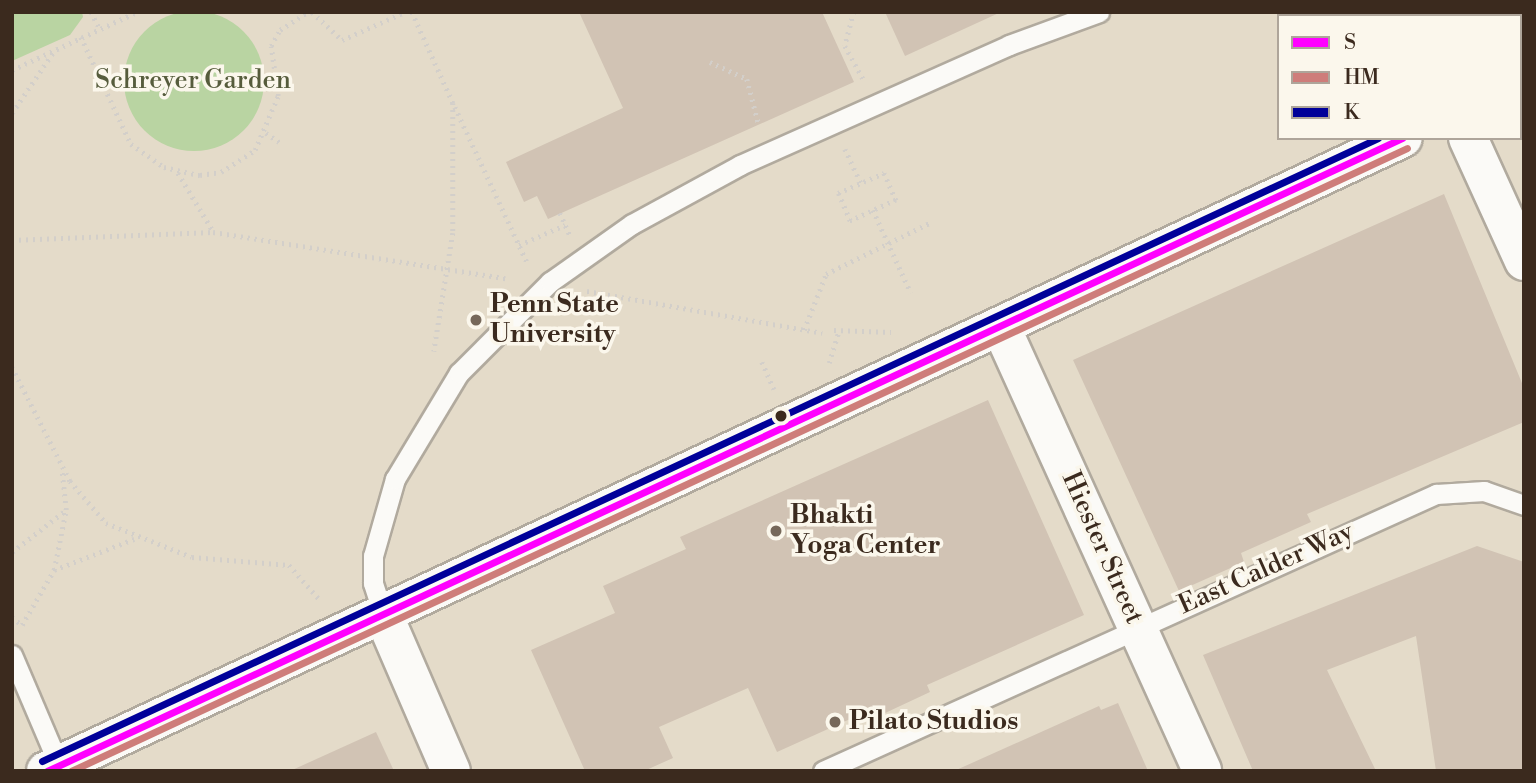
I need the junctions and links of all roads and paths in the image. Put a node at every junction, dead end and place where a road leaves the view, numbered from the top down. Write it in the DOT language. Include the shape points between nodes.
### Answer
graph roads {
  1 [pos="91,12"];
  2 [pos="137,12"];
  3 [pos="310,12"];
  4 [pos="405,12"];
  5 [pos="412,12"];
  6 [pos="854,12"];
  7 [pos="1099,12"];
  8 [pos="100,29"];
  9 [pos="81,37"];
  10 [pos="54,50"];
  11 [pos="848,50"];
  12 [pos="710,62"];
  13 [pos="12,70"];
  14 [pos="453,103"];
  15 [pos="12,113"];
  16 [pos="759,130"];
  17 [pos="266,133"];
  18 [pos="1399,140"];
  19 [pos="1469,140"];
  20 [pos="281,143"];
  21 [pos="848,157"];
  22 [pos="178,173"];
  23 [pos="861,183"];
  24 [pos="873,210"];
  25 [pos="560,214"];
  26 [pos="931,222"];
  27 [pos="565,225"];
  28 [pos="568,231"];
  29 [pos="213,232"];
  30 [pos="12,240"];
  31 [pos="888,241"];
  32 [pos="519,245"];
  33 [pos="524,257"];
  34 [pos="1524,261"];
  35 [pos="449,269"];
  36 [pos="505,278"];
  37 [pos="578,289"];
  38 [pos="911,293"];
  39 [pos="1001,327"];
  40 [pos="804,330"];
  41 [pos="834,330"];
  42 [pos="895,332"];
  43 [pos="822,333"];
  44 [pos="434,351"];
  45 [pos="762,362"];
  46 [pos="12,367"];
  47 [pos="772,383"];
  48 [pos="62,465"];
  49 [pos="1524,505"];
  50 [pos="66,510"];
  51 [pos="135,539"];
  52 [pos="12,552"];
  53 [pos="54,570"];
  54 [pos="325,606"];
  55 [pos="383,614"];
  56 [pos="12,617"];
  57 [pos="1136,626"];
  58 [pos="12,655"];
  59 [pos="52,768"];
  60 [pos="826,770"];
  61 [pos="451,771"];
  62 [pos="1202,771"];
  1 -- 8 [label="path"];
  2 -- 8 [label="path"];
  3 -- 4 [label="path" via="342,40"];
  3 -- 17 [label="path" via="280,30 271,46 278,96"];
  5 -- 14 [label="path"];
  6 -- 11 [label="path" via="845,32"];
  7 -- 55 [label="lane" via="1009,45 740,165 632,224 550,282 459,373 395,479 373,556"];
  8 -- 9 [label="path"];
  9 -- 10 [label="path"];
  9 -- 22 [label="path" via="131,144"];
  10 -- 13 [label="path"];
  10 -- 15 [label="path"];
  12 -- 16 [label="path" via="747,79"];
  14 -- 32 [label="path"];
  14 -- 35 [label="path"];
  17 -- 20 [label="path"];
  17 -- 22 [label="path" via="255,150 221,172"];
  18 -- 39 [label="main road"];
  19 -- 34 [label="main road"];
  21 -- 23 [label="path"];
  22 -- 29 [label="path"];
  23 -- 24 [label="path" via="884,173 896,200"];
  23 -- 24 [label="path" via="838,193 850,221"];
  24 -- 31 [label="path"];
  25 -- 27 [label="path"];
  26 -- 31 [label="path"];
  27 -- 28 [label="path"];
  27 -- 32 [label="path"];
  29 -- 30 [label="path"];
  29 -- 35 [label="path"];
  31 -- 38 [label="path"];
  31 -- 40 [label="path" via="826,274"];
  32 -- 33 [label="path"];
  35 -- 36 [label="path"];
  35 -- 44 [label="path"];
  37 -- 40 [label="path"];
  39 -- 55 [label="main road"];
  39 -- 57 [label="main road, Hiester Street"];
  40 -- 43 [label="path"];
  41 -- 42 [label="path"];
  45 -- 47 [label="path"];
  46 -- 48 [label="path"];
  48 -- 50 [label="path"];
  48 -- 51 [label="path" via="85,503"];
  49 -- 57 [label="lane, East Calder Way" via="1484,491 1436,494"];
  50 -- 52 [label="path"];
  50 -- 53 [label="path"];
  51 -- 53 [label="path"];
  51 -- 54 [label="path" via="192,557 289,565"];
  53 -- 56 [label="path" via="22,625"];
  55 -- 59 [label="main road"];
  55 -- 61 [label="main road"];
  57 -- 60 [label="lane, East Calder Way"];
  57 -- 62 [label="main road, Hiester Street"];
  58 -- 59 [label="lane"];
}
